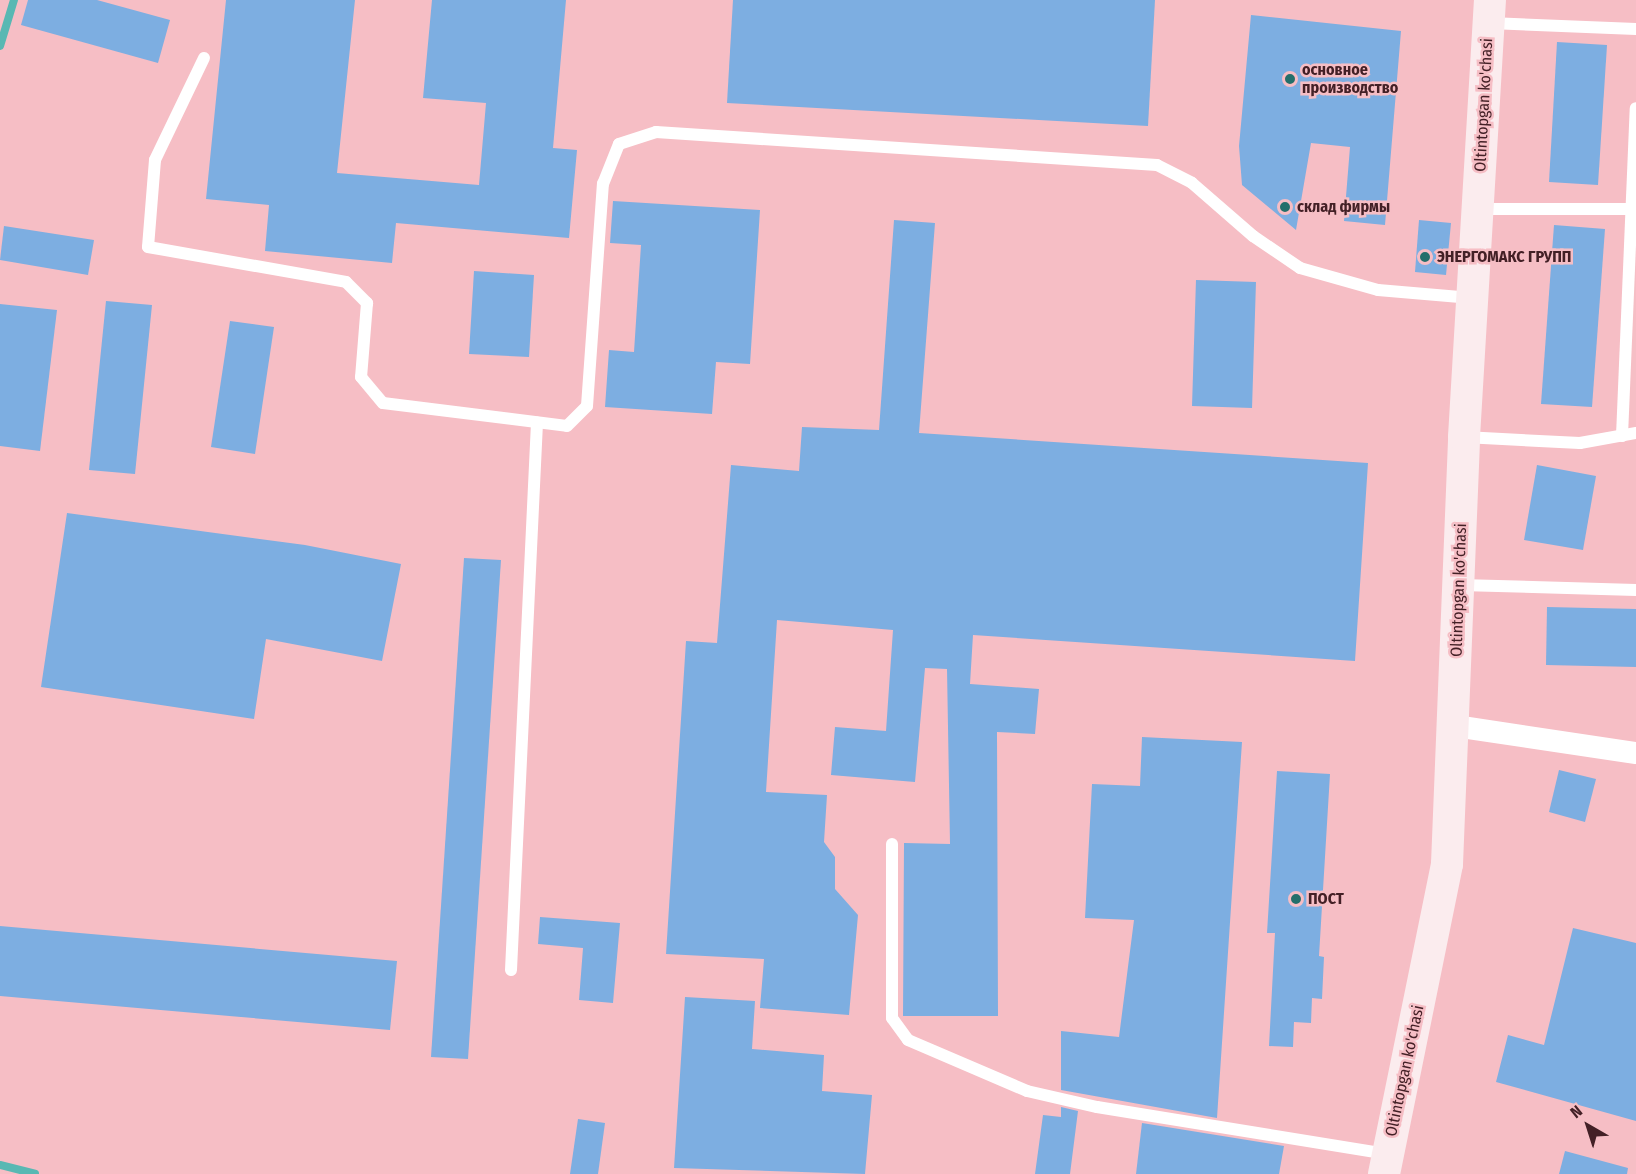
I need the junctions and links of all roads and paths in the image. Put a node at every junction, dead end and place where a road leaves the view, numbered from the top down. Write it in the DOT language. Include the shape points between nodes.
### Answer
graph roads {
  1 [pos="1490,11"];
  2 [pos="1636,29"];
  3 [pos="204,58"];
  4 [pos="1636,108"];
  5 [pos="1478,209"];
  6 [pos="1632,209"];
  7 [pos="1473,298"];
  8 [pos="537,423"];
  9 [pos="1636,434"];
  10 [pos="1622,436"];
  11 [pos="1464,437"];
  12 [pos="1460,585"];
  13 [pos="1636,590"];
  14 [pos="1455,726"];
  15 [pos="1636,753"];
  16 [pos="892,844"];
  17 [pos="511,970"];
  18 [pos="1386,1164"];
  1 -- 2 [label="lane"];
  1 -- 5 [label="street, Oltintopgan ko'chasi"];
  3 -- 8 [label="lane" via="155,160 148,247 345,282 366,303 361,377 383,403"];
  4 -- 6 [label="lane"];
  5 -- 6 [label="lane"];
  5 -- 7 [label="street, Oltintopgan ko'chasi"];
  6 -- 10 [label="lane"];
  7 -- 8 [label="lane" via="1378,290 1300,268 1253,236 1192,183 1157,165 656,132 619,144 603,184 587,406 567,426"];
  7 -- 11 [label="street, Oltintopgan ko'chasi"];
  8 -- 17 [label="lane"];
  9 -- 10 [label="lane"];
  10 -- 11 [label="lane" via="1580,443"];
  11 -- 12 [label="street, Oltintopgan ko'chasi"];
  12 -- 13 [label="lane"];
  12 -- 14 [label="street, Oltintopgan ko'chasi"];
  14 -- 15 [label="street"];
  14 -- 18 [label="street, Oltintopgan ko'chasi" via="1448,864"];
  16 -- 18 [label="lane" via="892,1018 908,1040 1026,1091"];
}
